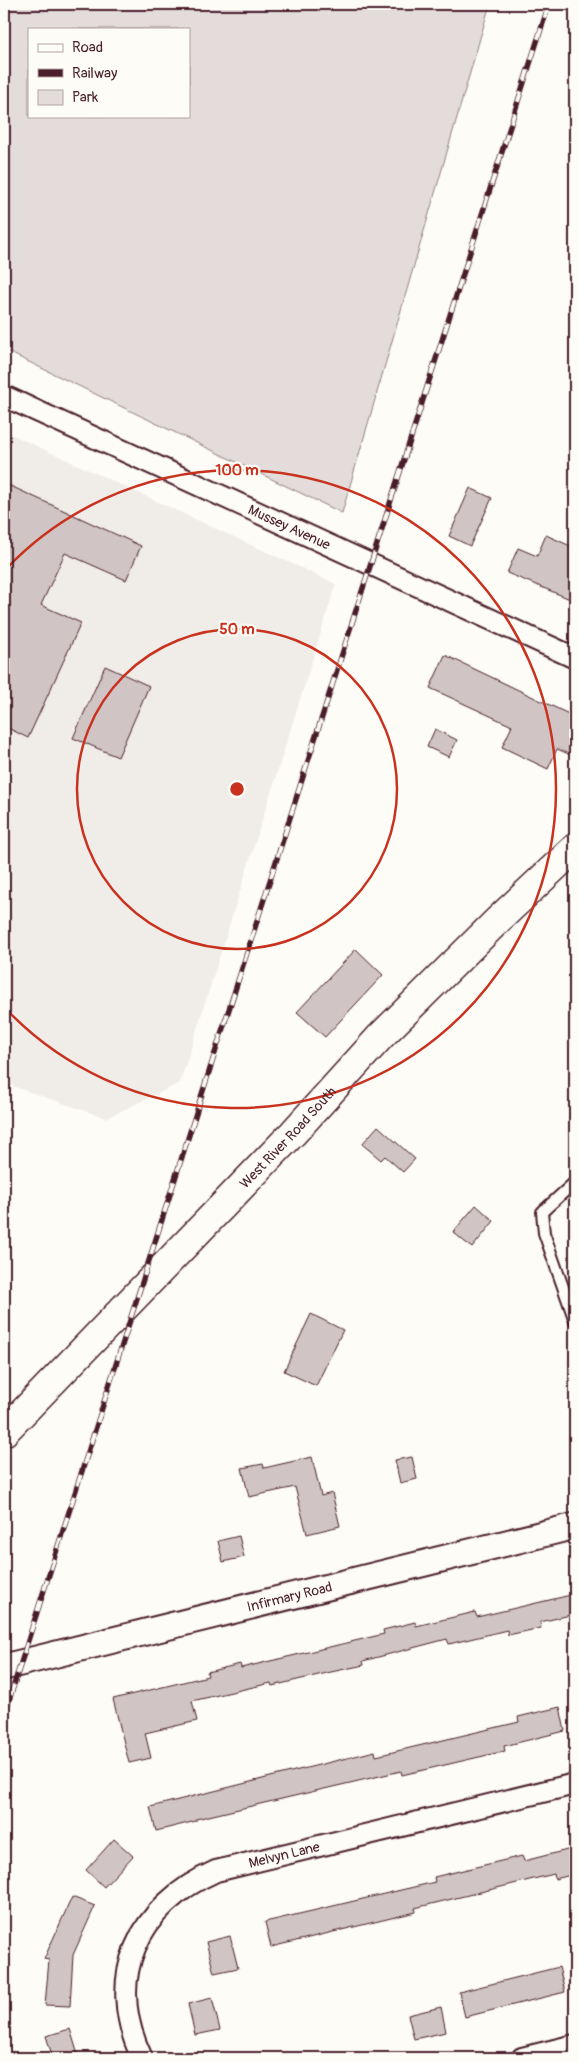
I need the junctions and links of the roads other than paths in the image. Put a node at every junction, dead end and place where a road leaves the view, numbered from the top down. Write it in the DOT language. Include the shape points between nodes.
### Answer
graph roads {
  1 [pos="4,396"];
  2 [pos="575,658"];
  3 [pos="575,848"];
  4 [pos="575,1182"];
  5 [pos="575,1321"];
  6 [pos="4,1432"];
  7 [pos="575,1526"];
  8 [pos="4,1667"];
  9 [pos="575,1784"];
  10 [pos="575,2046"];
  11 [pos="142,2058"];
  12 [pos="522,2058"];
  1 -- 2 [label="street, Mussey Avenue"];
  3 -- 6 [label="main road, West River Road South" via="380,1038 293,1133"];
  4 -- 5 [label="lane" via="542,1212 544,1232"];
  7 -- 8 [label="street, Infirmary Road"];
  9 -- 11 [label="street, Melvyn Lane" via="216,1871 176,1892 146,1926 135,1947 129,1969 127,2014"];
  10 -- 12 [label="street"];
}
